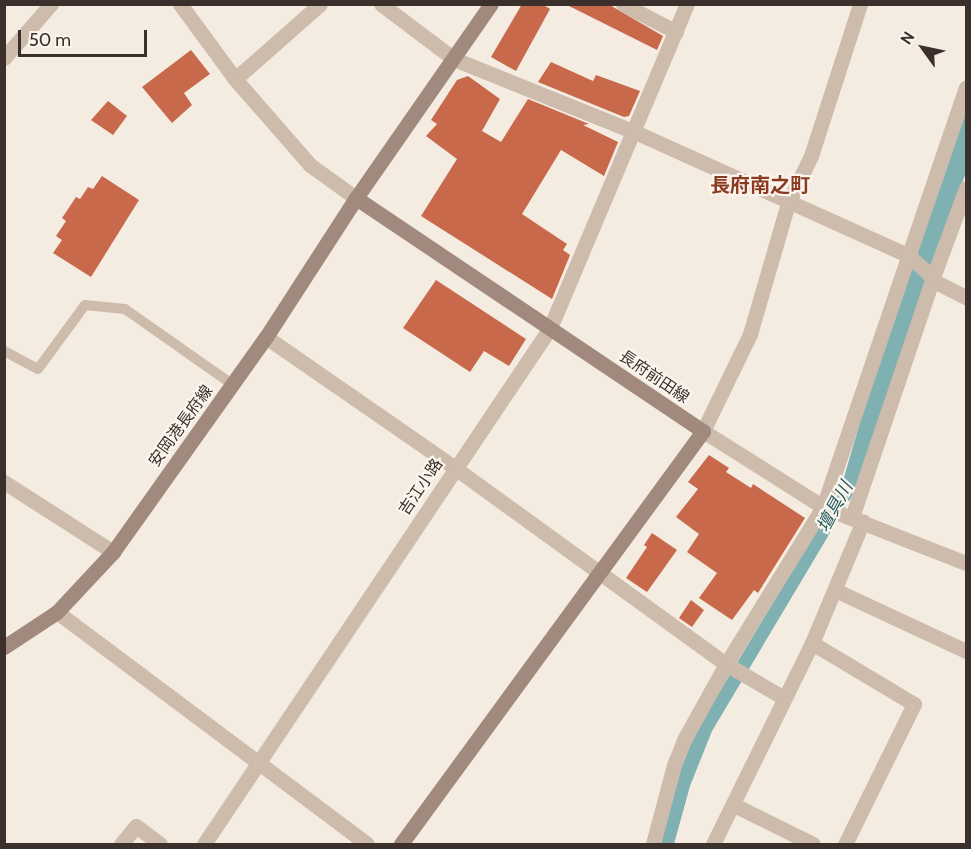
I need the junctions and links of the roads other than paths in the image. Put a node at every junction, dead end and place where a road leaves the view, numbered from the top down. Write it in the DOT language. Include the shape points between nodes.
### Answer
graph roads {
  1 [pos="51,4"];
  2 [pos="180,4"];
  3 [pos="320,4"];
  4 [pos="381,4"];
  5 [pos="491,4"];
  6 [pos="623,4"];
  7 [pos="687,4"];
  8 [pos="860,4"];
  9 [pos="676,32"];
  10 [pos="4,58"];
  11 [pos="454,58"];
  12 [pos="235,79"];
  13 [pos="966,88"];
  14 [pos="635,132"];
  15 [pos="966,188"];
  16 [pos="356,198"];
  17 [pos="788,203"];
  18 [pos="910,257"];
  19 [pos="930,277"];
  20 [pos="966,297"];
  21 [pos="550,328"];
  22 [pos="266,337"];
  23 [pos="4,351"];
  24 [pos="233,385"];
  25 [pos="703,431"];
  26 [pos="455,468"];
  27 [pos="4,482"];
  28 [pos="825,508"];
  29 [pos="853,518"];
  30 [pos="113,552"];
  31 [pos="966,563"];
  32 [pos="601,571"];
  33 [pos="835,590"];
  34 [pos="57,612"];
  35 [pos="812,643"];
  36 [pos="4,647"];
  37 [pos="966,651"];
  38 [pos="729,666"];
  39 [pos="784,698"];
  40 [pos="259,762"];
  41 [pos="734,805"];
  42 [pos="121,844"];
  43 [pos="160,844"];
  44 [pos="204,844"];
  45 [pos="368,844"];
  46 [pos="401,844"];
  47 [pos="654,844"];
  48 [pos="713,844"];
  49 [pos="813,844"];
  50 [pos="845,844"];
  1 -- 10 [label="street"];
  2 -- 12 [label="street"];
  3 -- 12 [label="street"];
  4 -- 11 [label="street"];
  5 -- 11 [label="main road"];
  6 -- 9 [label="street"];
  7 -- 9 [label="street, 吉江小路"];
  8 -- 17 [label="street" via="811,156"];
  9 -- 14 [label="street, 吉江小路"];
  11 -- 14 [label="street"];
  11 -- 16 [label="main road"];
  12 -- 16 [label="street" via="310,165"];
  13 -- 18 [label="street"];
  14 -- 17 [label="street"];
  14 -- 21 [label="street, 吉江小路"];
  15 -- 19 [label="street"];
  16 -- 21 [label="main road, 長府前田線"];
  16 -- 22 [label="main road, 安岡港長府線"];
  17 -- 18 [label="street"];
  17 -- 25 [label="street" via="750,334"];
  18 -- 19 [label="street"];
  18 -- 28 [label="street"];
  19 -- 20 [label="street"];
  19 -- 29 [label="street"];
  21 -- 25 [label="main road, 長府前田線"];
  21 -- 26 [label="street, 吉江小路"];
  22 -- 24 [label="main road, 安岡港長府線"];
  22 -- 26 [label="street"];
  23 -- 24 [label="lane" via="38,369 85,305 125,309"];
  24 -- 30 [label="main road, 安岡港長府線"];
  25 -- 28 [label="street"];
  25 -- 32 [label="main road"];
  26 -- 32 [label="street"];
  26 -- 40 [label="street, 吉江小路"];
  27 -- 30 [label="street"];
  28 -- 29 [label="street"];
  28 -- 38 [label="street"];
  29 -- 31 [label="street"];
  29 -- 33 [label="street"];
  30 -- 34 [label="main road, 安岡港長府線"];
  32 -- 38 [label="street"];
  32 -- 46 [label="main road"];
  33 -- 35 [label="street"];
  33 -- 37 [label="street"];
  34 -- 36 [label="main road, 安岡港長府線"];
  34 -- 40 [label="street"];
  35 -- 39 [label="street"];
  35 -- 50 [label="street" via="914,704"];
  38 -- 39 [label="street"];
  38 -- 47 [label="street" via="685,738"];
  39 -- 41 [label="street"];
  40 -- 44 [label="street, 吉江小路"];
  40 -- 45 [label="street"];
  41 -- 48 [label="street"];
  41 -- 49 [label="street"];
  42 -- 43 [label="street" via="136,826"];
}
